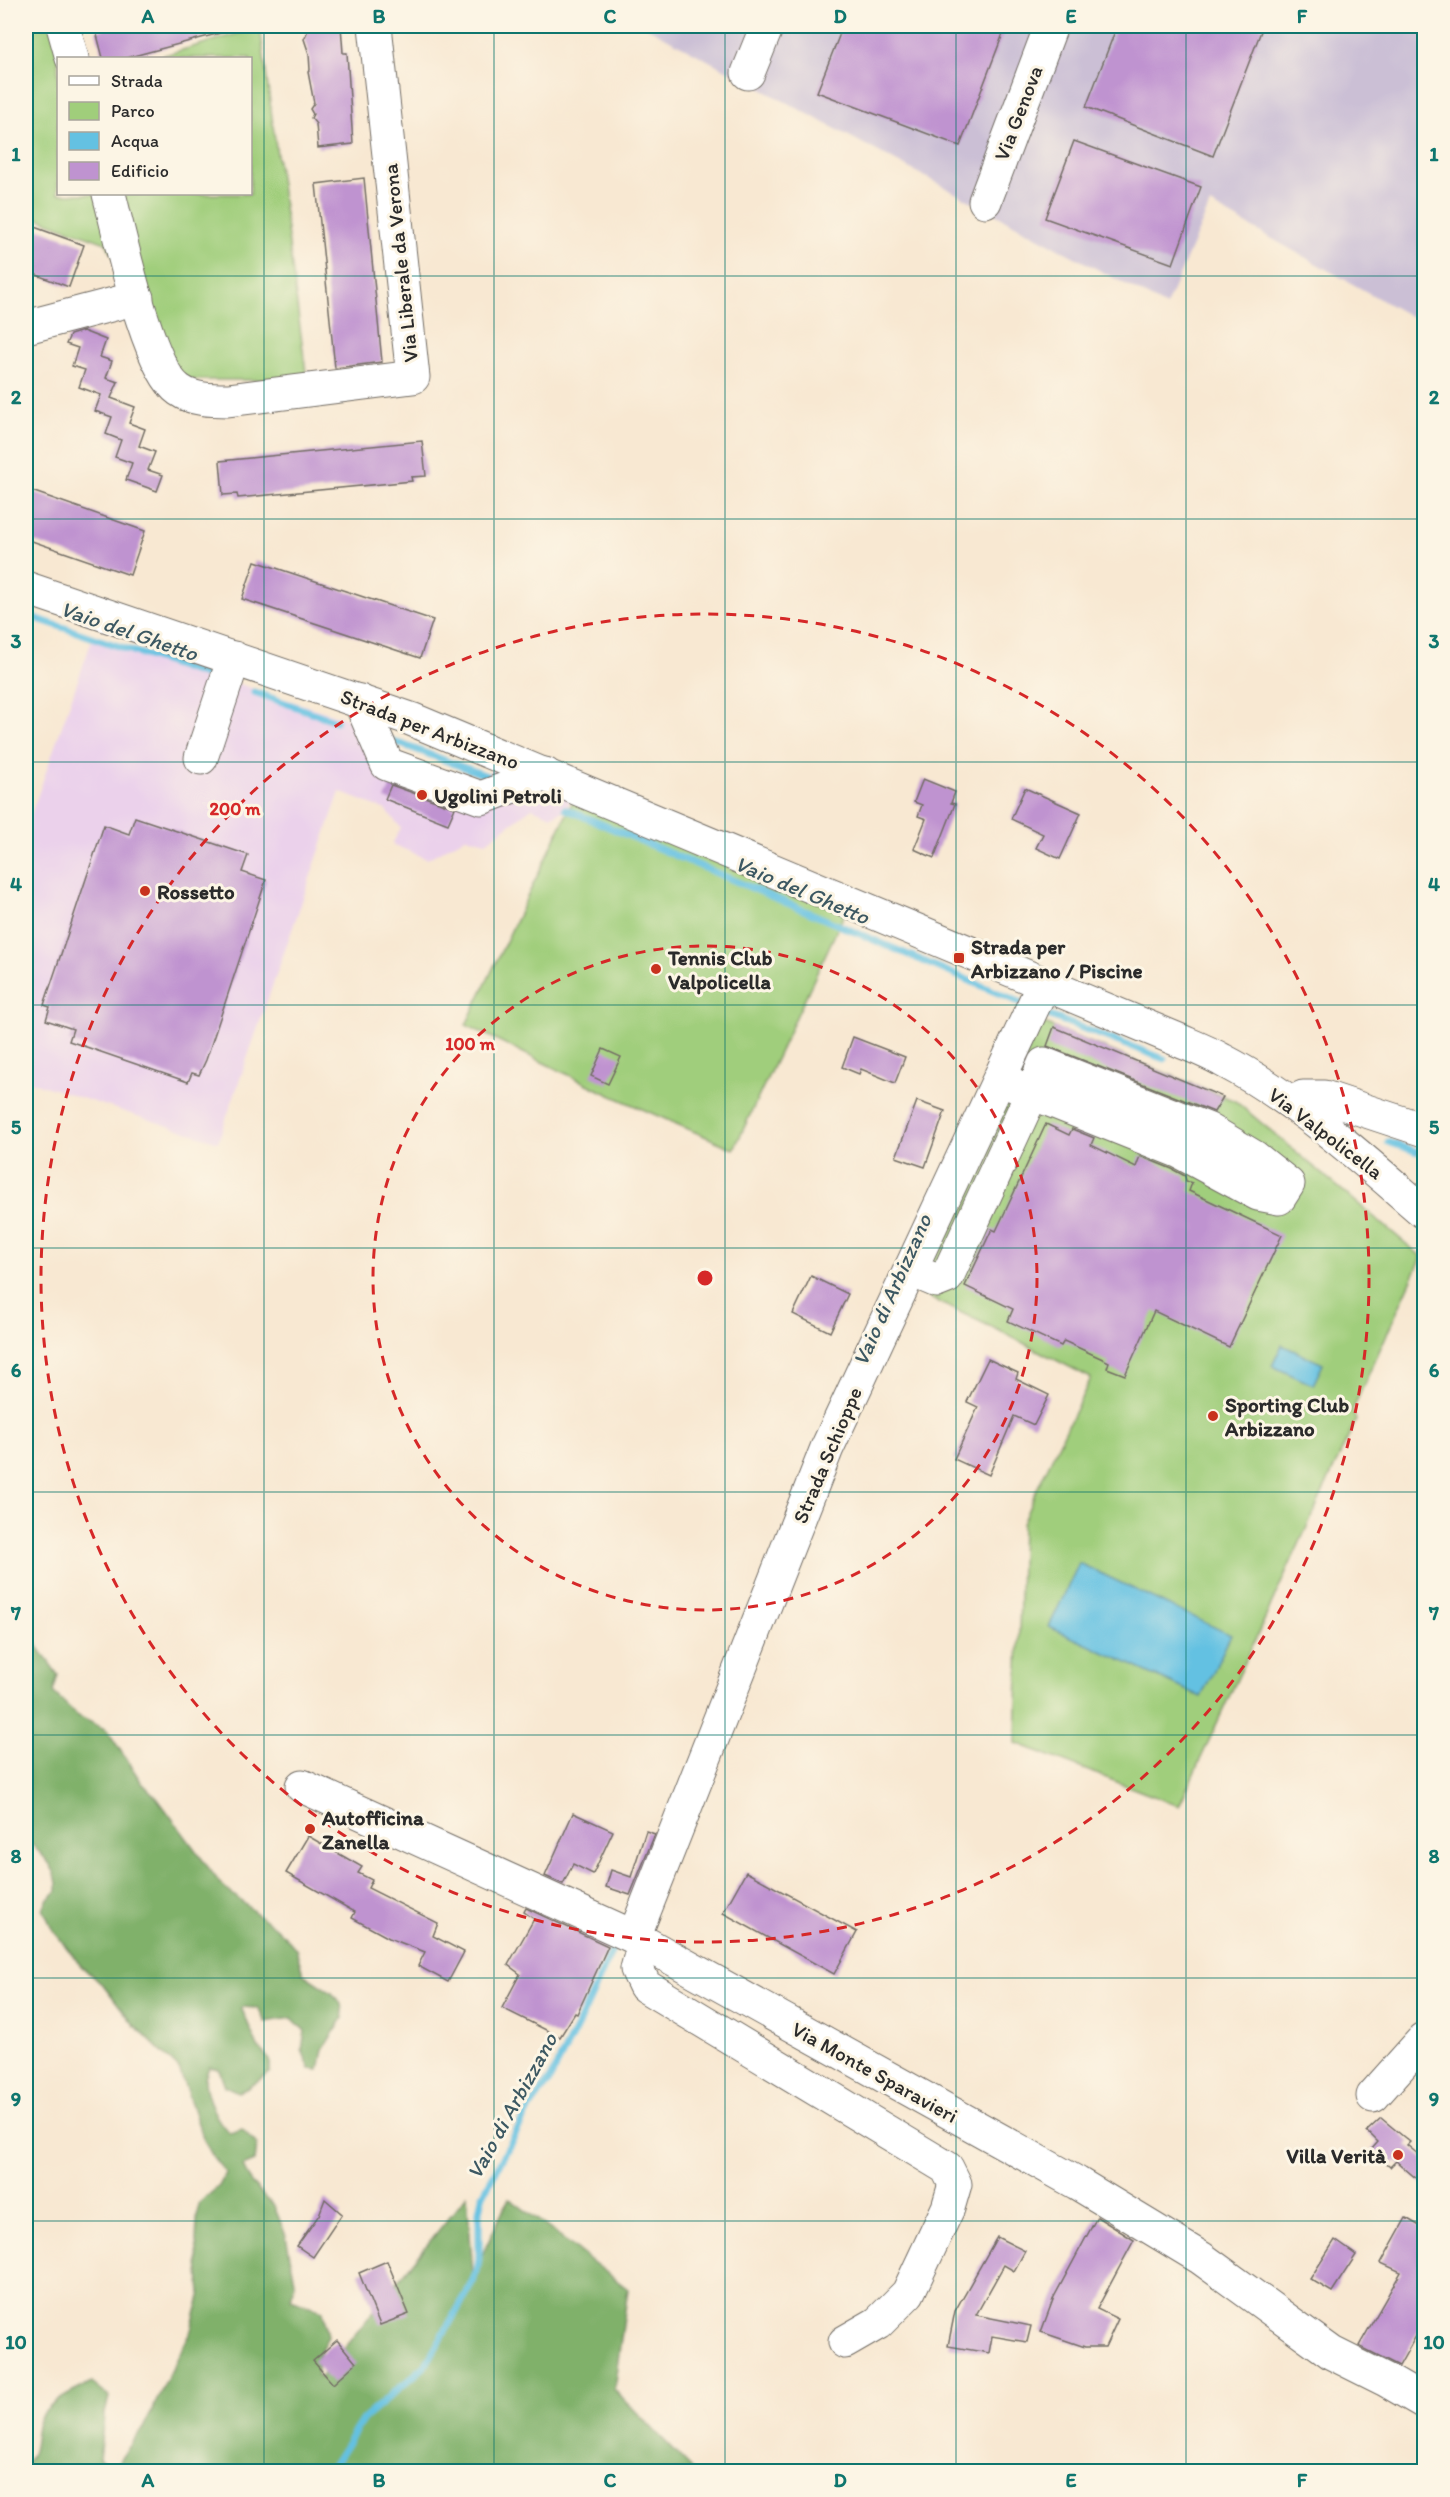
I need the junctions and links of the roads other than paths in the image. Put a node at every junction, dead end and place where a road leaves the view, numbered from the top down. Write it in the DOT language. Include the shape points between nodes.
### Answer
graph roads {
  1 [pos="63,26"];
  2 [pos="375,26"];
  3 [pos="766,26"];
  4 [pos="1051,26"];
  5 [pos="72,57"];
  6 [pos="748,73"];
  7 [pos="109,195"];
  8 [pos="985,201"];
  9 [pos="137,298"];
  10 [pos="26,327"];
  11 [pos="26,588"];
  12 [pos="234,658"];
  13 [pos="360,701"];
  14 [pos="201,759"];
  15 [pos="545,774"];
  16 [pos="1044,983"];
  17 [pos="1223,1060"];
  18 [pos="1014,1085"];
  19 [pos="1292,1103"];
  20 [pos="1425,1130"];
  21 [pos="1425,1212"];
  22 [pos="302,1786"];
  23 [pos="639,1940"];
  24 [pos="1425,2039"];
  25 [pos="1373,2096"];
  26 [pos="845,2342"];
  27 [pos="1425,2402"];
  1 -- 5 [label="street"];
  2 -- 9 [label="street, Via Liberale da Verona" via="413,377 203,399 179,390 161,368"];
  3 -- 6 [label="street"];
  4 -- 8 [label="street, Via Genova"];
  7 -- 9 [label="street, Via Liberale da Verona"];
  9 -- 10 [label="street"];
  11 -- 12 [label="street, Strada per Arbizzano"];
  12 -- 13 [label="street, Strada per Arbizzano"];
  12 -- 14 [label="street"];
  13 -- 15 [label="street, Strada per Arbizzano"];
  13 -- 15 [label="street" via="387,764 481,798"];
  15 -- 16 [label="street, Strada per Arbizzano"];
  16 -- 17 [label="street, Strada per Arbizzano"];
  16 -- 18 [label="street, Strada Schioppe"];
  17 -- 19 [label="street, Via Valpolicella"];
  18 -- 18 [label="street" via="1180,1152 1257,1194 1279,1198 1288,1184 1208,1129 1044,1064"];
  18 -- 23 [label="street, Strada Schioppe" via="910,1270 827,1448"];
  19 -- 20 [label="street" via="1303,1096 1324,1097"];
  19 -- 21 [label="street, Via Valpolicella"];
  22 -- 23 [label="street, Via Monte Sparavieri"];
  23 -- 26 [label="street, Strada Schioppe" via="637,1969 645,1986 947,2168 955,2184 948,2208 908,2293 878,2323"];
  23 -- 27 [label="street, Via Monte Sparavieri" via="1077,2183 1201,2258 1332,2353"];
  24 -- 25 [label="street"];
}
